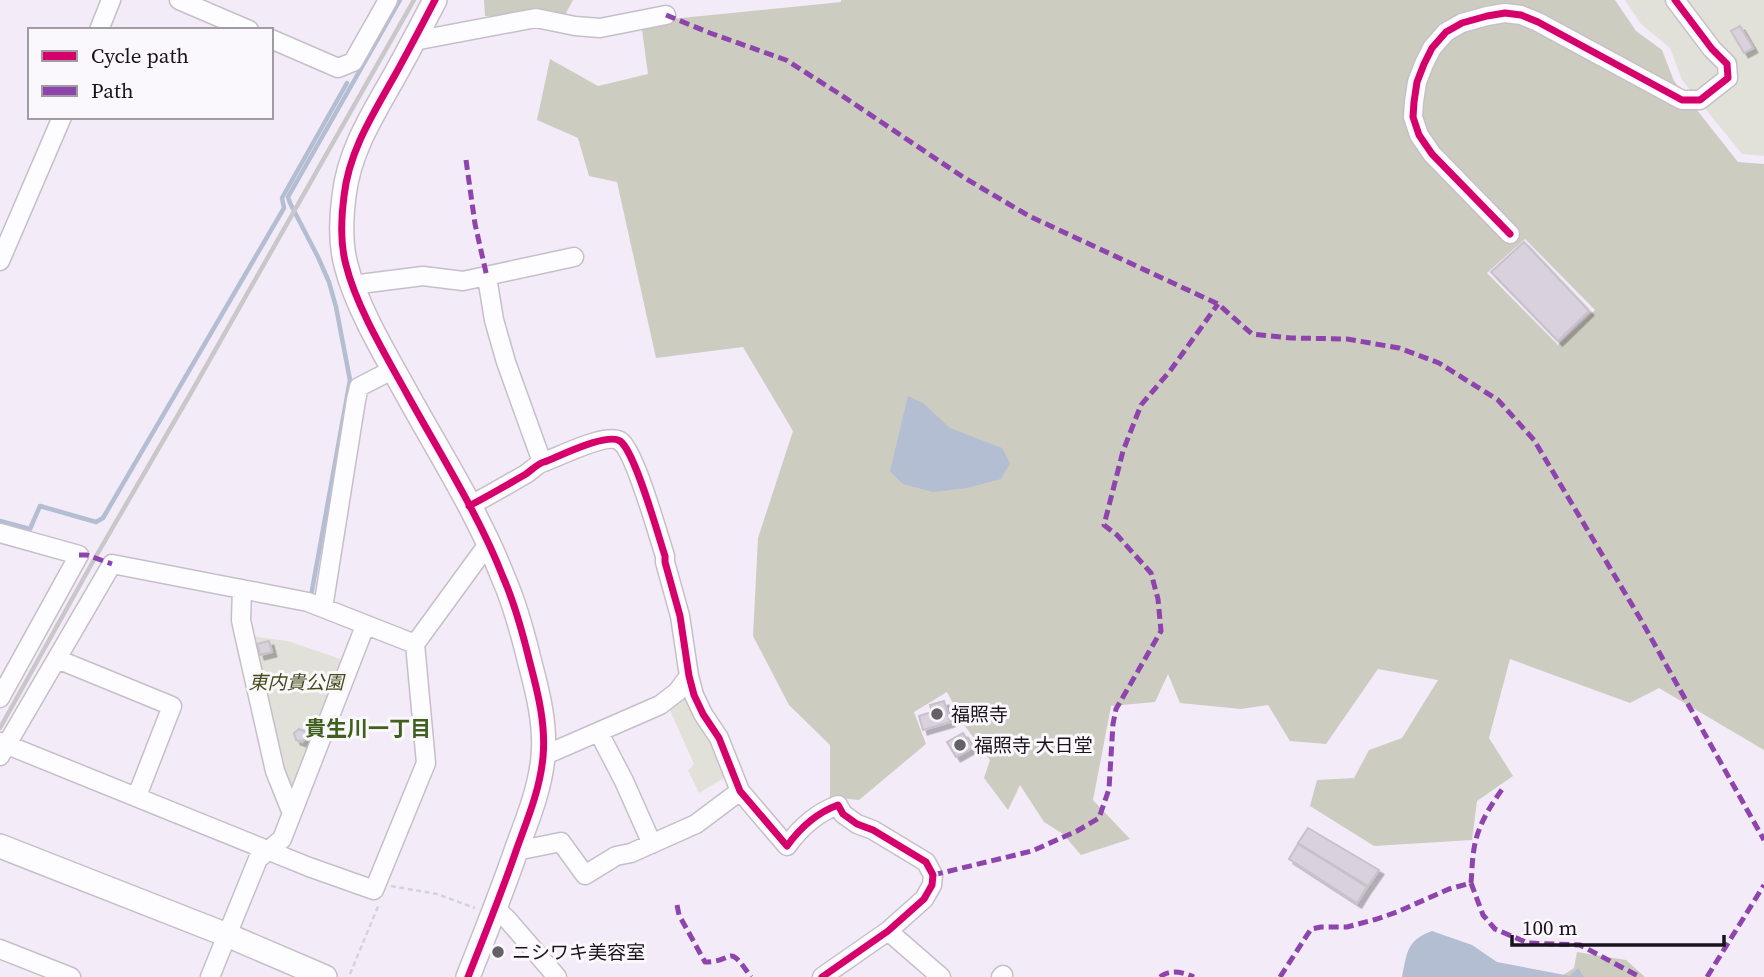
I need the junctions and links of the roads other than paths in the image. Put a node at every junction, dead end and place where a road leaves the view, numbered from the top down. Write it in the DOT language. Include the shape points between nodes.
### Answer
graph roads {
  1 [pos="111,0"];
  2 [pos="179,0"];
  3 [pos="388,0"];
  4 [pos="435,0"];
  5 [pos="1675,0"];
  6 [pos="666,15"];
  7 [pos="100,28"];
  8 [pos="244,28"];
  9 [pos="273,40"];
  10 [pos="414,41"];
  11 [pos="61,119"];
  12 [pos="1510,234"];
  13 [pos="574,257"];
  14 [pos="0,261"];
  15 [pos="487,277"];
  16 [pos="352,285"];
  17 [pos="394,369"];
  18 [pos="542,462"];
  19 [pos="469,506"];
  20 [pos="0,533"];
  21 [pos="488,544"];
  22 [pos="242,589"];
  23 [pos="323,608"];
  24 [pos="365,625"];
  25 [pos="415,644"];
  26 [pos="57,659"];
  27 [pos="689,676"];
  28 [pos="0,698"];
  29 [pos="599,733"];
  30 [pos="2,748"];
  31 [pos="543,756"];
  32 [pos="740,792"];
  33 [pos="137,796"];
  34 [pos="291,811"];
  35 [pos="652,844"];
  36 [pos="0,846"];
  37 [pos="269,850"];
  38 [pos="516,851"];
  39 [pos="494,912"];
  40 [pos="888,931"];
  41 [pos="227,935"];
  42 [pos="0,949"];
  43 [pos="832,974"];
  44 [pos="71,977"];
  45 [pos="210,977"];
  46 [pos="325,977"];
  47 [pos="468,977"];
  48 [pos="557,977"];
  49 [pos="941,977"];
  1 -- 7 [label="street"];
  2 -- 8 [label="street"];
  3 -- 9 [label="street" via="354,62 338,68"];
  4 -- 10 [label="street"];
  5 -- 12 [label="street" via="1727,64 1728,78 1700,100 1682,100 1521,15 1505,13 1462,23 1432,48 1413,102 1419,135"];
  6 -- 10 [label="street" via="600,28 536,18"];
  10 -- 16 [label="street" via="351,160 342,239"];
  11 -- 14 [label="street"];
  13 -- 15 [label="street"];
  15 -- 16 [label="street" via="463,281 423,276"];
  15 -- 18 [label="street" via="506,362"];
  16 -- 17 [label="street"];
  17 -- 19 [label="street"];
  17 -- 23 [label="street" via="359,387"];
  18 -- 19 [label="street"];
  18 -- 27 [label="street" via="600,441 623,443 665,556"];
  19 -- 21 [label="street"];
  20 -- 28 [label="street" via="79,555"];
  21 -- 25 [label="street"];
  21 -- 31 [label="street" via="527,648 541,708"];
  22 -- 23 [label="street"];
  22 -- 26 [label="street" via="112,564"];
  22 -- 34 [label="street" via="244,634 275,771"];
  23 -- 24 [label="street"];
  24 -- 25 [label="street"];
  24 -- 34 [label="street"];
  25 -- 37 [label="street" via="426,763 376,885 309,867"];
  26 -- 30 [label="street"];
  26 -- 33 [label="street" via="172,706"];
  27 -- 29 [label="street" via="660,705"];
  27 -- 32 [label="street"];
  29 -- 31 [label="street"];
  29 -- 35 [label="street"];
  30 -- 33 [label="street"];
  31 -- 38 [label="street" via="534,803"];
  32 -- 35 [label="street" via="696,824"];
  32 -- 40 [label="street" via="787,846 803,826 838,805 857,824 926,862 932,885 924,899"];
  33 -- 37 [label="street"];
  34 -- 37 [label="street" via="282,839"];
  35 -- 38 [label="street" via="616,856 585,875 561,842"];
  36 -- 41 [label="street"];
  37 -- 41 [label="street" via="258,859"];
  38 -- 39 [label="street"];
  39 -- 47 [label="street"];
  39 -- 48 [label="street" via="508,920"];
  40 -- 43 [label="street"];
  40 -- 49 [label="street"];
  41 -- 45 [label="street"];
  41 -- 46 [label="street"];
  42 -- 44 [label="street"];
}
